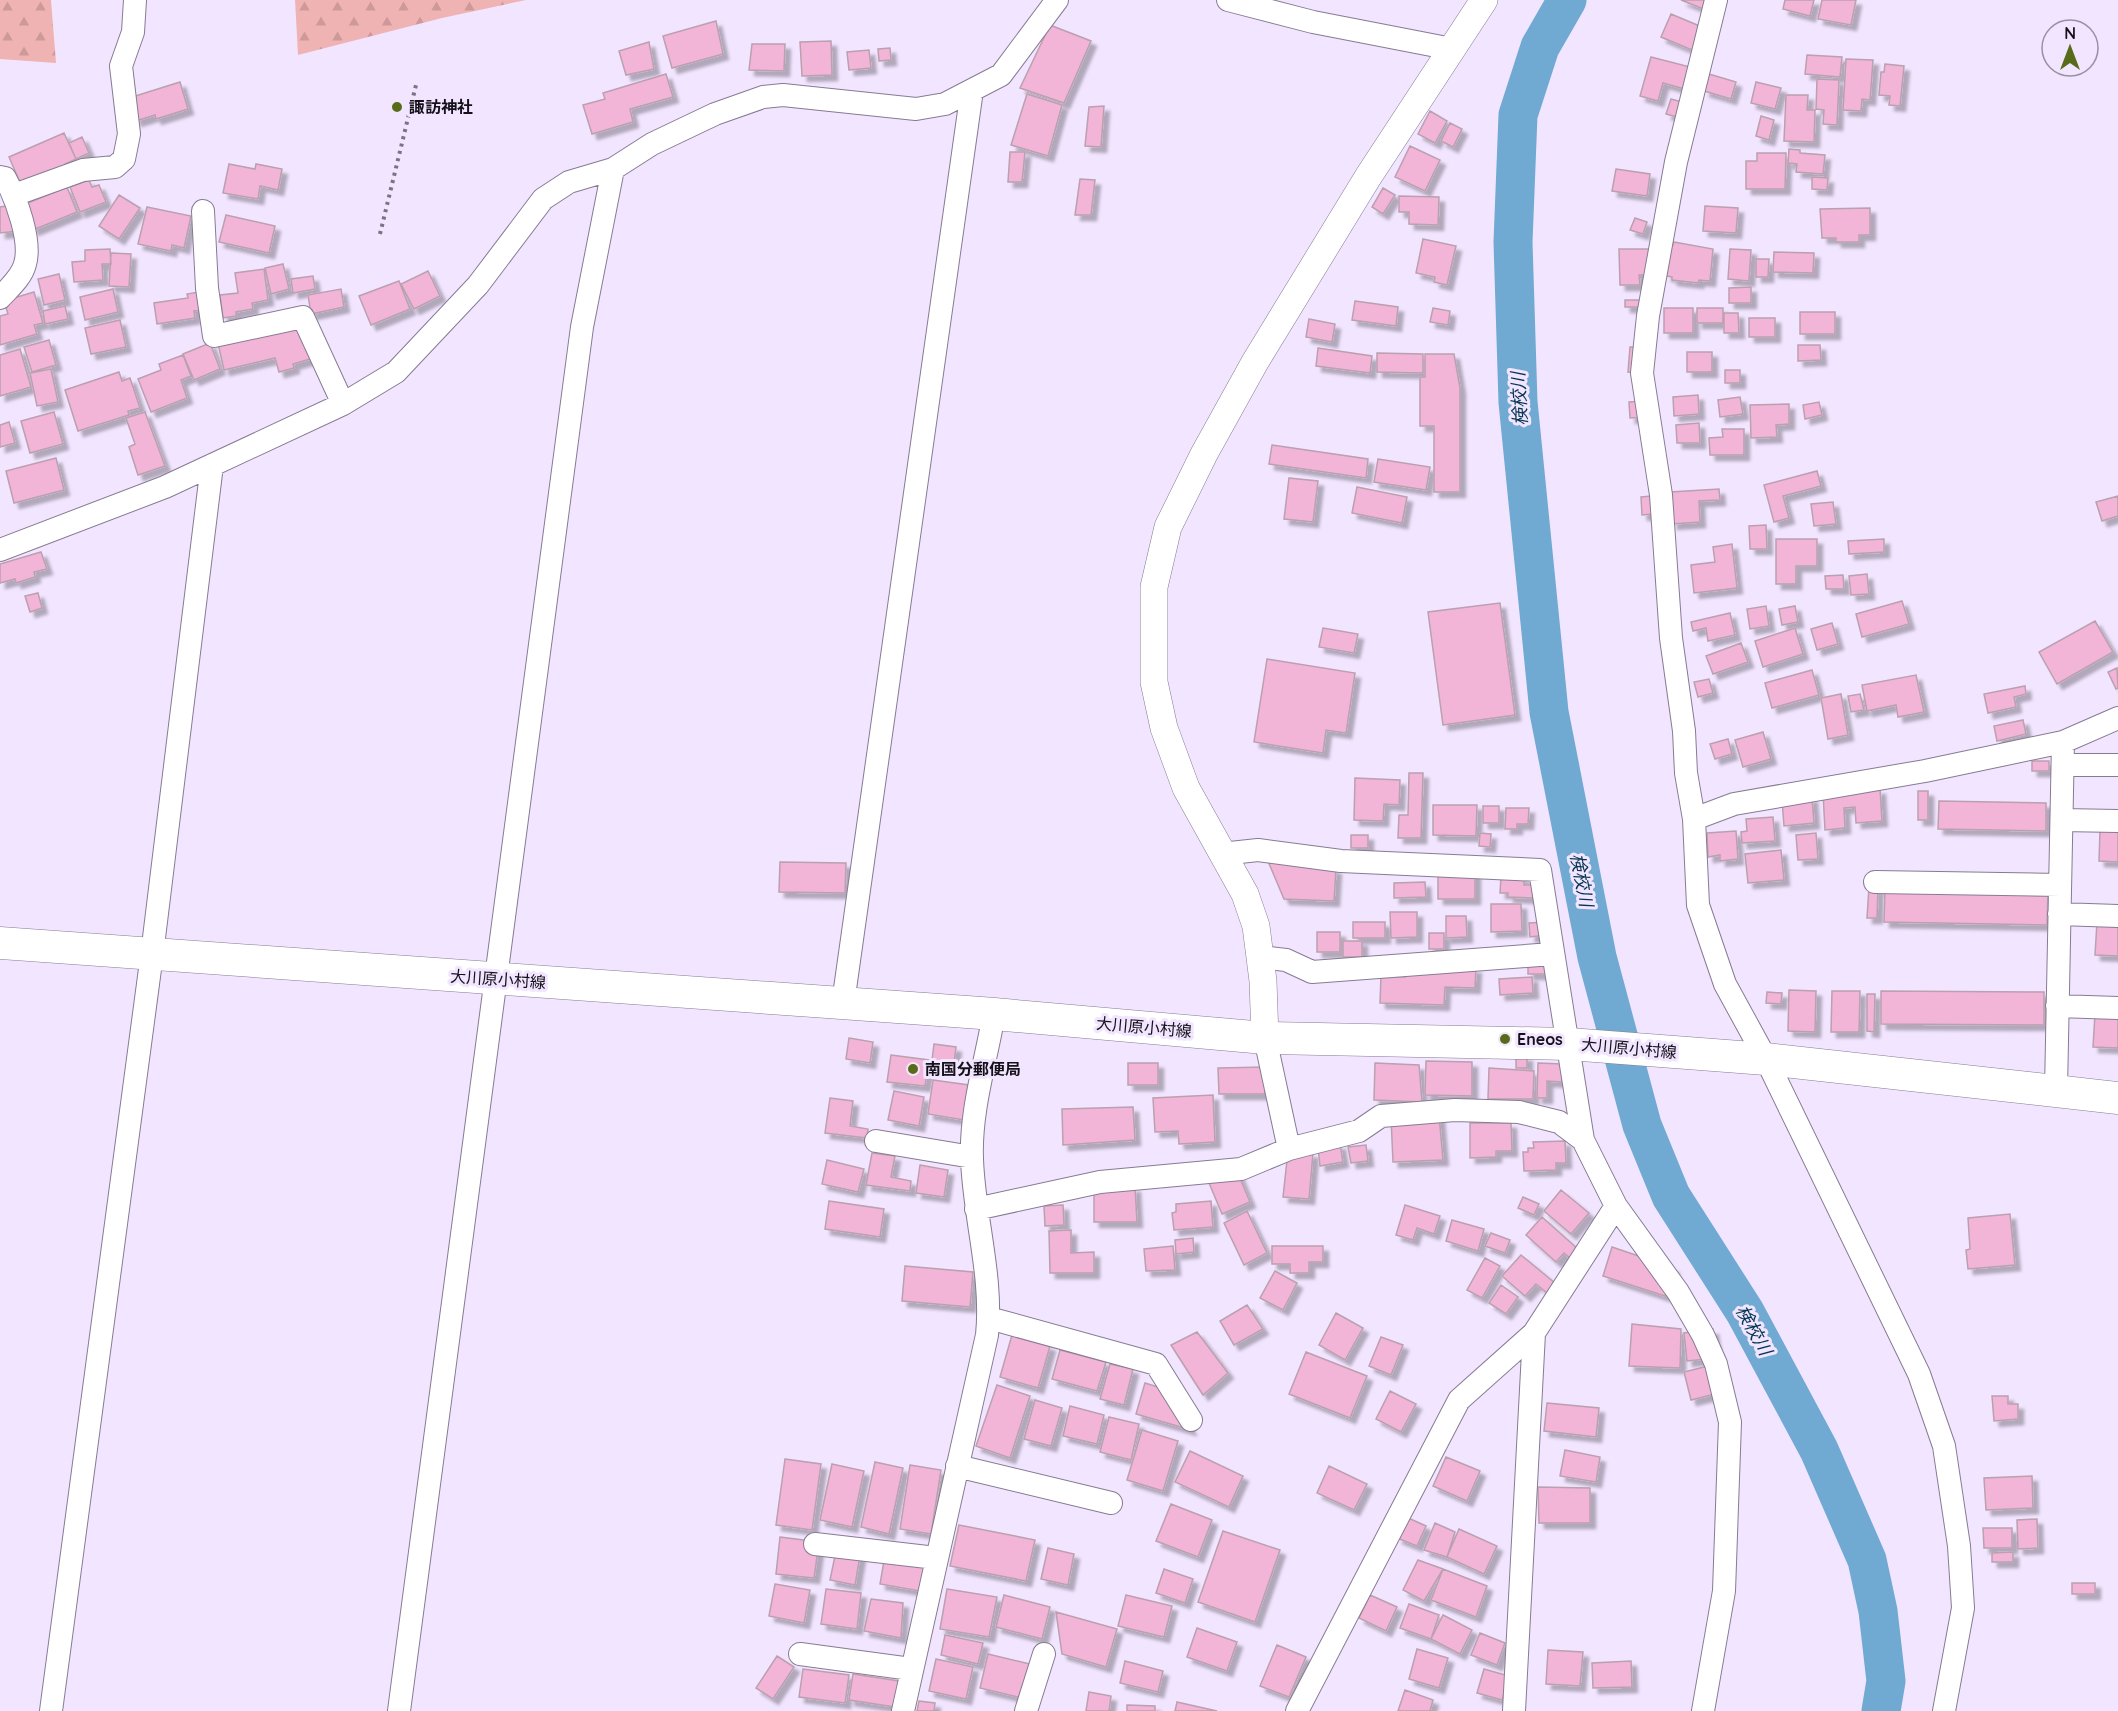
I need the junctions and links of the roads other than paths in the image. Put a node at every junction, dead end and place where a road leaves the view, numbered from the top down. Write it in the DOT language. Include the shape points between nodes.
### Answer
graph roads {
  1 [pos="135,0"];
  2 [pos="1057,0"];
  3 [pos="1228,0"];
  4 [pos="1484,0"];
  5 [pos="1716,0"];
  6 [pos="1452,49"];
  7 [pos="972,90"];
  8 [pos="613,169"];
  9 [pos="0,177"];
  10 [pos="15,195"];
  11 [pos="203,211"];
  12 [pos="0,298"];
  13 [pos="343,404"];
  14 [pos="212,465"];
  15 [pos="1,548"];
  16 [pos="2118,718"];
  17 [pos="2063,742"];
  18 [pos="2063,765"];
  19 [pos="2118,765"];
  20 [pos="1694,819"];
  21 [pos="2062,820"];
  22 [pos="2118,821"];
  23 [pos="1221,854"];
  24 [pos="1875,882"];
  25 [pos="2060,885"];
  26 [pos="2060,914"];
  27 [pos="2118,916"];
  28 [pos="0,943"];
  29 [pos="152,954"];
  30 [pos="1552,954"];
  31 [pos="1261,957"];
  32 [pos="496,979"];
  33 [pos="843,1003"];
  34 [pos="2057,1006"];
  35 [pos="2118,1008"];
  36 [pos="994,1014"];
  37 [pos="1265,1038"];
  38 [pos="1569,1044"];
  39 [pos="1766,1059"];
  40 [pos="2056,1090"];
  41 [pos="2118,1098"];
  42 [pos="1582,1140"];
  43 [pos="876,1141"];
  44 [pos="1289,1149"];
  45 [pos="972,1157"];
  46 [pos="1616,1206"];
  47 [pos="976,1209"];
  48 [pos="989,1318"];
  49 [pos="1534,1333"];
  50 [pos="1191,1420"];
  51 [pos="957,1466"];
  52 [pos="1111,1503"];
  53 [pos="815,1544"];
  54 [pos="936,1558"];
  55 [pos="800,1654"];
  56 [pos="1044,1654"];
  57 [pos="911,1668"];
  58 [pos="51,1711"];
  59 [pos="399,1711"];
  60 [pos="903,1711"];
  61 [pos="1026,1711"];
  62 [pos="1297,1711"];
  63 [pos="1514,1711"];
  64 [pos="1703,1711"];
  65 [pos="1944,1711"];
  1 -- 10 [label="street" via="133,32 121,66 129,134 124,159 115,167 82,170"];
  2 -- 7 [label="street" via="1001,75"];
  3 -- 6 [label="street" via="1313,22"];
  4 -- 6 [label="street"];
  5 -- 20 [label="street" via="1676,162 1648,316 1642,373 1661,495 1671,638"];
  6 -- 23 [label="street" via="1255,362 1168,527 1154,587 1154,682 1164,728 1186,788"];
  7 -- 8 [label="street" via="945,104 916,109 783,95 763,97 683,129"];
  7 -- 33 [label="street"];
  8 -- 13 [label="street" via="569,182 543,199 478,285 396,372"];
  8 -- 32 [label="street" via="582,327"];
  9 -- 10 [label="street" via="5,178"];
  10 -- 12 [label="street" via="25,238 26,264"];
  11 -- 13 [label="street" via="214,336 303,317"];
  13 -- 14 [label="street"];
  14 -- 15 [label="street" via="107,511"];
  14 -- 29 [label="street"];
  16 -- 17 [label="street"];
  17 -- 18 [label="street"];
  17 -- 20 [label="street" via="1734,804"];
  18 -- 19 [label="street"];
  18 -- 21 [label="street"];
  20 -- 39 [label="street" via="1698,905 1725,984"];
  21 -- 22 [label="street"];
  21 -- 25 [label="street"];
  23 -- 30 [label="street" via="1258,850 1341,861 1540,870"];
  23 -- 31 [label="street" via="1245,894"];
  24 -- 25 [label="street"];
  25 -- 26 [label="street"];
  26 -- 27 [label="street"];
  26 -- 34 [label="street"];
  28 -- 29 [label="main road, 大川原小村線"];
  29 -- 32 [label="main road, 大川原小村線"];
  29 -- 58 [label="street"];
  30 -- 31 [label="street" via="1312,972 1286,960"];
  30 -- 38 [label="street"];
  31 -- 37 [label="street"];
  32 -- 33 [label="main road, 大川原小村線"];
  32 -- 59 [label="street"];
  33 -- 36 [label="main road, 大川原小村線"];
  34 -- 35 [label="street"];
  34 -- 40 [label="street"];
  36 -- 37 [label="main road, 大川原小村線"];
  36 -- 45 [label="street" via="974,1124"];
  37 -- 38 [label="main road, 大川原小村線"];
  37 -- 44 [label="street"];
  38 -- 39 [label="main road, 大川原小村線"];
  38 -- 42 [label="street"];
  39 -- 40 [label="main road, 大川原小村線"];
  39 -- 65 [label="street" via="1919,1374 1944,1446 1959,1546 1963,1608"];
  40 -- 41 [label="main road, 大川原小村線"];
  42 -- 44 [label="street" via="1559,1122 1519,1112 1455,1110 1382,1116 1359,1131"];
  42 -- 46 [label="street"];
  43 -- 45 [label="street"];
  44 -- 47 [label="street" via="1241,1169 1100,1182"];
  45 -- 47 [label="street"];
  46 -- 49 [label="street"];
  46 -- 64 [label="street" via="1703,1335 1716,1364 1730,1422 1724,1591"];
  47 -- 48 [label="street" via="990,1295"];
  48 -- 50 [label="street" via="1156,1364"];
  48 -- 51 [label="street"];
  49 -- 62 [label="street" via="1459,1400"];
  49 -- 63 [label="street"];
  51 -- 52 [label="street"];
  51 -- 54 [label="street"];
  53 -- 54 [label="street"];
  54 -- 57 [label="street"];
  55 -- 57 [label="street"];
  56 -- 61 [label="street"];
  57 -- 60 [label="street"];
}
